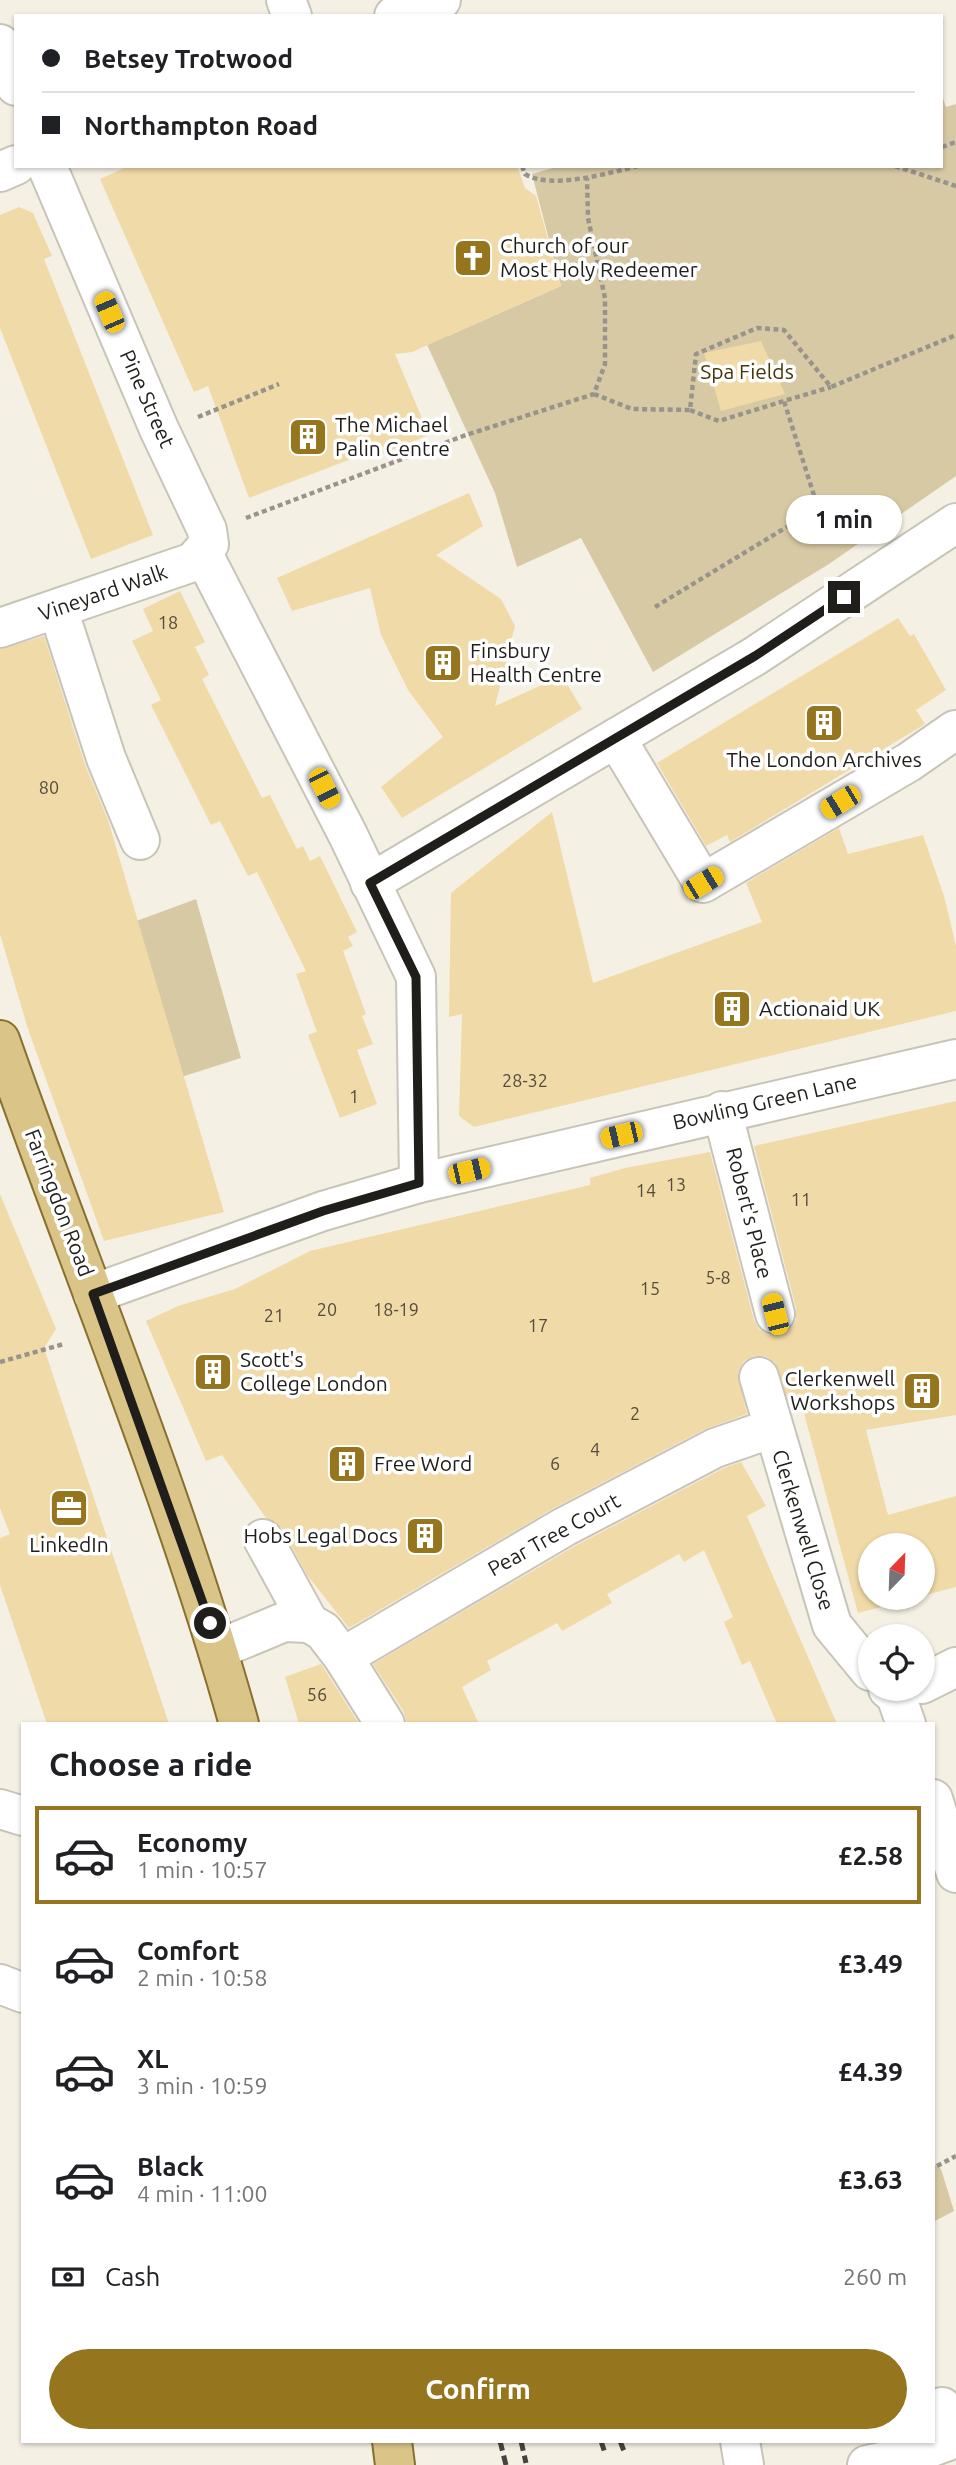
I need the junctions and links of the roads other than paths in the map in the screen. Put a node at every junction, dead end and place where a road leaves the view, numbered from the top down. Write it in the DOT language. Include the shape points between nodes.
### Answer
graph roads {
  1 [pos="441,0"];
  2 [pos="400,14"];
  3 [pos="0,44"];
  4 [pos="14,81"];
  5 [pos="48,168"];
  6 [pos="956,523"];
  7 [pos="203,554"];
  8 [pos="58,609"];
  9 [pos="0,628"];
  10 [pos="955,730"];
  11 [pos="616,738"];
  12 [pos="140,840"];
  13 [pos="370,883"];
  14 [pos="0,1040"];
  15 [pos="956,1059"];
  16 [pos="722,1111"];
  17 [pos="419,1183"];
  18 [pos="93,1294"];
  19 [pos="775,1314"];
  20 [pos="759,1377"];
  21 [pos="773,1428"];
  22 [pos="262,1539"];
  23 [pos="309,1623"];
  24 [pos="219,1649"];
  25 [pos="858,1651"];
  26 [pos="343,1657"];
  27 [pos="956,1667"];
  28 [pos="935,1676"];
  29 [pos="238,1722"];
  30 [pos="384,1722"];
  31 [pos="935,1805"];
  32 [pos="0,1809"];
  33 [pos="21,1815"];
  34 [pos="956,1873"];
  35 [pos="0,1984"];
  36 [pos="21,1992"];
  37 [pos="392,2443"];
  38 [pos="740,2443"];
  39 [pos="925,2443"];
  40 [pos="395,2465"];
  41 [pos="744,2465"];
  42 [pos="867,2465"];
  1 -- 2 [label="street"];
  3 -- 4 [label="street"];
  5 -- 7 [label="street, Pine Street" via="207,530 209,544"];
  6 -- 11 [label="street" via="755,656"];
  7 -- 8 [label="street, Vineyard Walk" via="193,562"];
  7 -- 13 [label="street"];
  8 -- 9 [label="street, Vineyard Walk"];
  8 -- 12 [label="street" via="107,758"];
  10 -- 11 [label="street" via="703,883"];
  11 -- 13 [label="street"];
  13 -- 17 [label="street" via="416,977"];
  14 -- 18 [label="main road, Farringdon Road"];
  15 -- 16 [label="street, Bowling Green Lane"];
  16 -- 17 [label="street, Bowling Green Lane"];
  16 -- 19 [label="street, Robert's Place"];
  17 -- 18 [label="street, Bowling Green Lane" via="323,1211"];
  18 -- 24 [label="main road, Farringdon Road"];
  20 -- 21 [label="street, Clerkenwell Close"];
  21 -- 25 [label="street, Clerkenwell Close" via="832,1625"];
  21 -- 26 [label="street, Pear Tree Court" via="715,1448 564,1527"];
  22 -- 23 [label="street"];
  23 -- 24 [label="street" via="284,1622"];
  23 -- 26 [label="street" via="323,1632"];
  24 -- 29 [label="main road, Farringdon Road"];
  26 -- 30 [label="street"];
  27 -- 28 [label="street, Clerkenwell Close"];
  31 -- 34 [label="street"];
  32 -- 33 [label="street"];
  35 -- 36 [label="street"];
  37 -- 40 [label="main road"];
  38 -- 41 [label="street"];
  39 -- 42 [label="street" via="902,2458"];
}
